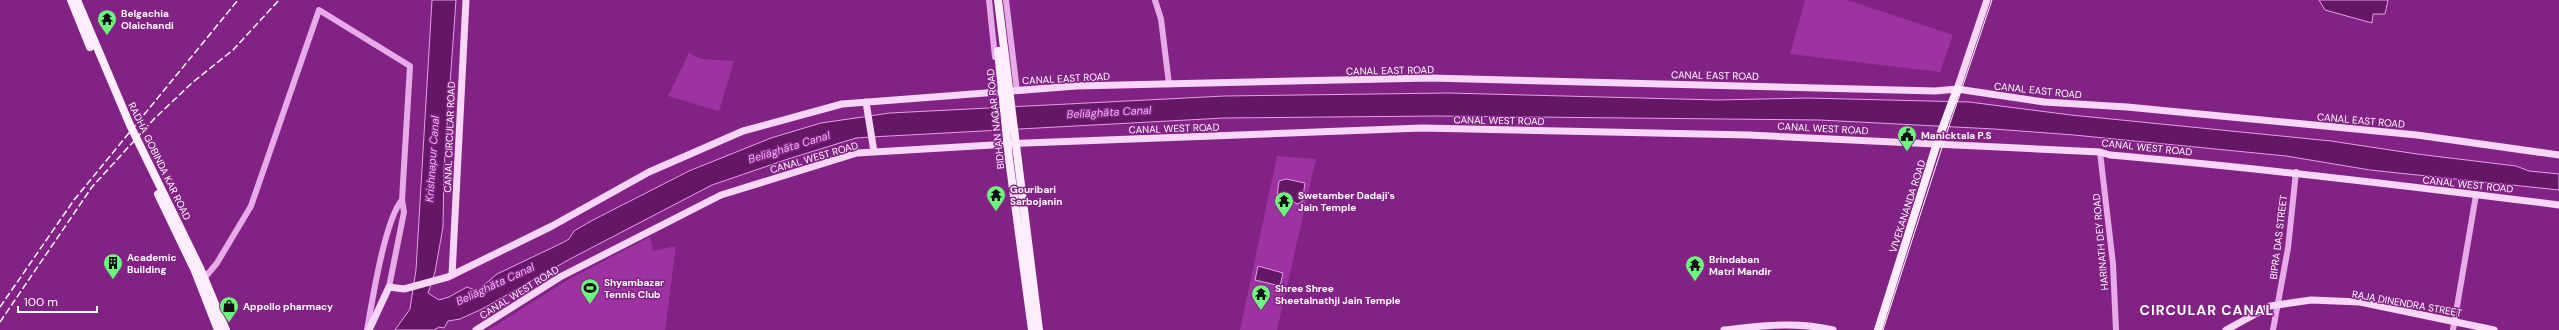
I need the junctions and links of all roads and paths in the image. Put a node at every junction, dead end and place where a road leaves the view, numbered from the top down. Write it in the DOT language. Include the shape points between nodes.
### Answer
graph roads {
  1 [pos="71,0"];
  2 [pos="78,0"];
  3 [pos="466,0"];
  4 [pos="989,0"];
  5 [pos="993,0"];
  6 [pos="998,0"];
  7 [pos="1006,0"];
  8 [pos="1155,0"];
  9 [pos="1987,0"];
  10 [pos="1170,84"];
  11 [pos="1957,89"];
  12 [pos="1017,91"];
  13 [pos="998,93"];
  14 [pos="867,104"];
  15 [pos="1937,143"];
  16 [pos="874,150"];
  17 [pos="2100,152"];
  18 [pos="2559,154"];
  19 [pos="2296,172"];
  20 [pos="2476,194"];
  21 [pos="402,200"];
  22 [pos="2559,205"];
  23 [pos="198,270"];
  24 [pos="450,276"];
  25 [pos="203,281"];
  26 [pos="389,287"];
  27 [pos="2279,305"];
  28 [pos="2454,321"];
  29 [pos="218,330"];
  30 [pos="226,330"];
  31 [pos="368,330"];
  32 [pos="476,330"];
  33 [pos="1032,330"];
  34 [pos="1039,330"];
  35 [pos="1724,330"];
  36 [pos="1833,330"];
  37 [pos="1878,330"];
  38 [pos="2116,330"];
  39 [pos="2226,330"];
  40 [pos="2274,330"];
  41 [pos="2453,330"];
  42 [pos="2494,330"];
  1 -- 23 [label="main road" via="120,116"];
  2 -- 23 [label="main road, RADHA GOBINDA KAR ROAD" via="130,125"];
  3 -- 24 [label="main road, CANAL CIRCULAR ROAD"];
  4 -- 13 [label="street"];
  5 -- 33 [label="main road, BIDHAN NAGAR ROAD" via="1008,159"];
  6 -- 34 [label="main road"];
  7 -- 12 [label="street"];
  8 -- 10 [label="street" via="1162,19"];
  9 -- 11 [label="main road"];
  10 -- 11 [label="main road, CANAL EAST ROAD" via="1432,78 1935,91"];
  10 -- 12 [label="main road, CANAL EAST ROAD" via="1076,86"];
  11 -- 15 [label="main road, VIVEKANANDA ROAD"];
  11 -- 18 [label="main road, CANAL EAST ROAD" via="2044,102 2127,107 2417,135"];
  12 -- 13 [label="main road, CANAL EAST ROAD"];
  13 -- 14 [label="main road, CANAL EAST ROAD"];
  14 -- 16 [label="main road"];
  14 -- 24 [label="main road, CANAL EAST ROAD" via="842,104 743,131 649,172 552,226"];
  15 -- 16 [label="main road, CANAL WEST ROAD" via="1749,135 1422,128"];
  15 -- 17 [label="main road, CANAL WEST ROAD"];
  15 -- 37 [label="main road, VIVEKANANDA ROAD"];
  16 -- 32 [label="main road, CANAL WEST ROAD" via="721,195 560,277"];
  17 -- 19 [label="main road, CANAL WEST ROAD"];
  17 -- 38 [label="street, HARINATH DEY ROAD" via="2113,264"];
  19 -- 20 [label="main road, CANAL WEST ROAD" via="2422,190"];
  19 -- 27 [label="street, BIPRA DAS STREET"];
  20 -- 22 [label="main road, CANAL WEST ROAD"];
  20 -- 28 [label="street"];
  21 -- 25 [label="street" via="410,66 319,10 251,206"];
  21 -- 26 [label="street" via="404,212"];
  21 -- 31 [label="street" via="394,208 380,264"];
  23 -- 25 [label="main road, RADHA GOBINDA KAR ROAD"];
  24 -- 26 [label="main road, CANAL EAST ROAD" via="404,289"];
  25 -- 29 [label="main road, RADHA GOBINDA KAR ROAD"];
  25 -- 30 [label="main road, RADHA GOBINDA KAR ROAD"];
  26 -- 31 [label="main road"];
  27 -- 28 [label="main road, RAJA DINENDRA STREET" via="2311,300 2360,302"];
  27 -- 39 [label="main road, RAJA DINENDRA STREET" via="2270,306"];
  27 -- 40 [label="street, BIPRA DAS STREET"];
  28 -- 41 [label="street"];
  28 -- 42 [label="main road, RAJA DINENDRA STREET"];
  35 -- 36 [label="main road" via="1768,325 1814,325"];
}
